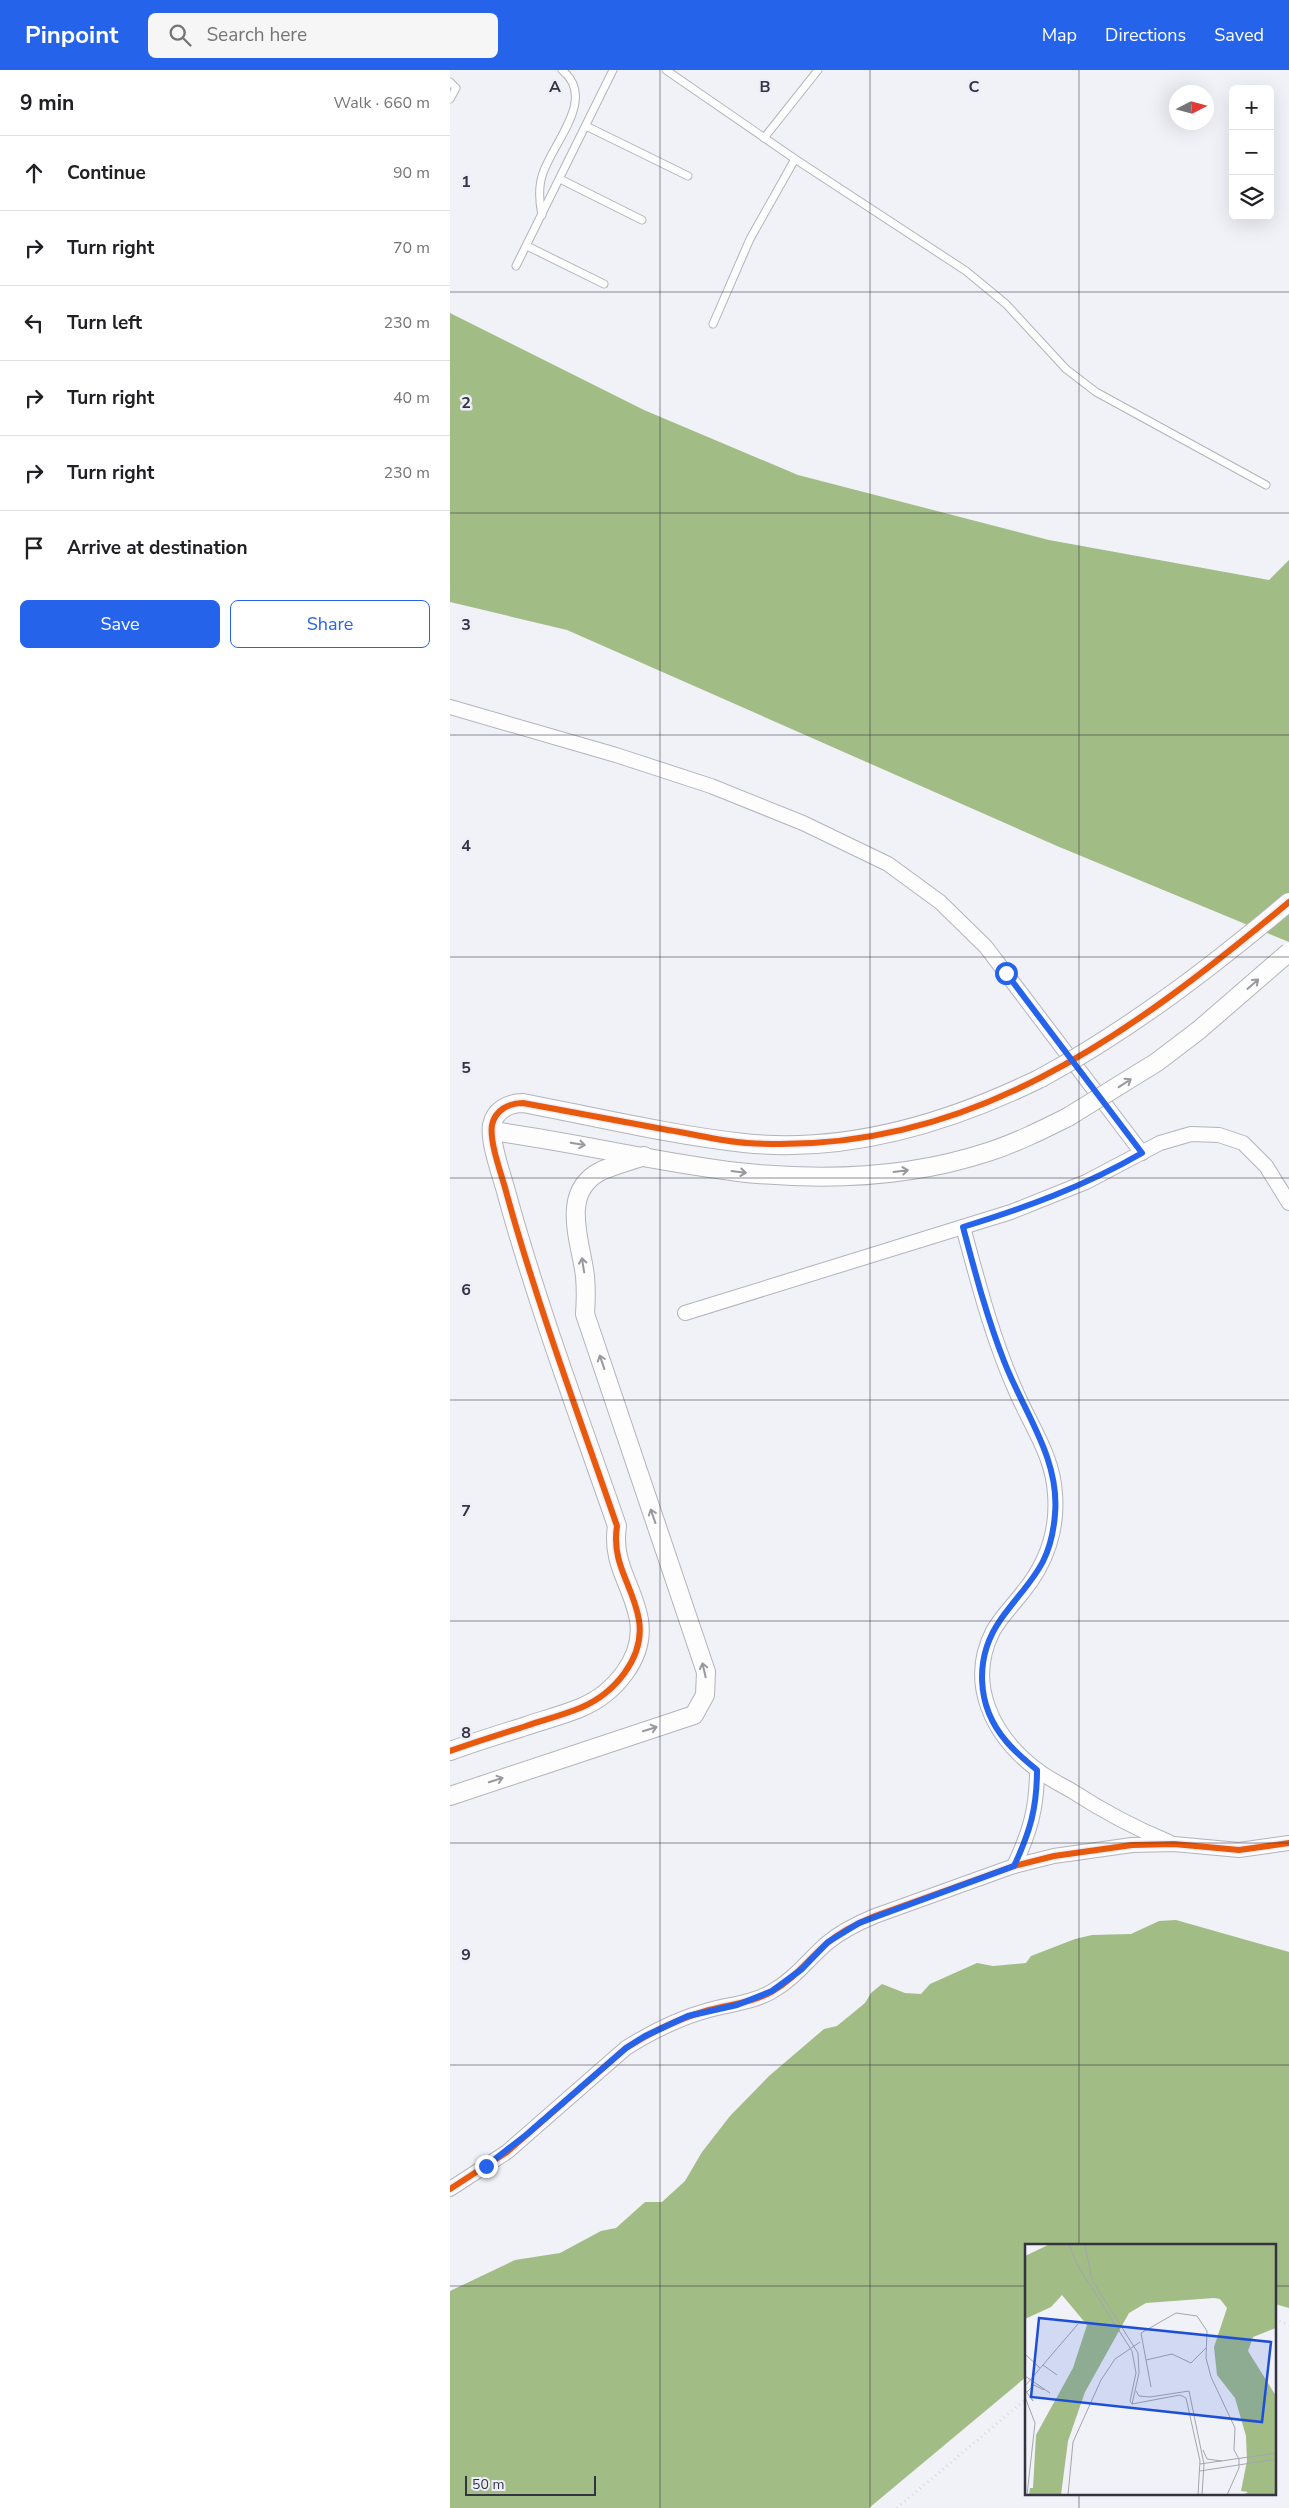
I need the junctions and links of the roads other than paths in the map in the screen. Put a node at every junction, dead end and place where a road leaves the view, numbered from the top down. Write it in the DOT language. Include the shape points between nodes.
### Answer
graph roads {
  1 [pos="562,70"];
  2 [pos="613,70"];
  3 [pos="666,70"];
  4 [pos="818,70"];
  5 [pos="450,82"];
  6 [pos="450,99"];
  7 [pos="586,126"];
  8 [pos="764,138"];
  9 [pos="795,159"];
  10 [pos="688,176"];
  11 [pos="560,179"];
  12 [pos="542,215"];
  13 [pos="642,220"];
  14 [pos="526,246"];
  15 [pos="516,266"];
  16 [pos="604,284"];
  17 [pos="712,324"];
  18 [pos="1266,485"];
  19 [pos="450,707"];
  20 [pos="1289,902"];
  21 [pos="1289,952"];
  22 [pos="492,1131"];
  23 [pos="1142,1153"];
  24 [pos="644,1156"];
  25 [pos="1289,1203"];
  26 [pos="963,1227"];
  27 [pos="685,1314"];
  28 [pos="450,1751"];
  29 [pos="1037,1770"];
  30 [pos="450,1796"];
  31 [pos="1289,1843"];
  32 [pos="1174,1844"];
  33 [pos="1014,1866"];
  34 [pos="450,2189"];
  1 -- 12 [label="lane" via="575,84 577,100 543,172 539,193"];
  2 -- 7 [label="lane"];
  3 -- 8 [label="lane"];
  4 -- 8 [label="lane"];
  5 -- 6 [label="lane" via="456,90"];
  7 -- 10 [label="lane"];
  7 -- 11 [label="lane"];
  8 -- 9 [label="lane"];
  9 -- 17 [label="lane" via="750,239"];
  9 -- 18 [label="lane" via="980,281 1066,368 1096,392"];
  11 -- 12 [label="lane"];
  11 -- 13 [label="lane"];
  12 -- 14 [label="lane"];
  14 -- 15 [label="lane"];
  14 -- 16 [label="lane"];
  19 -- 23 [label="street" via="711,786 803,823 888,864 940,902 986,948"];
  20 -- 22 [label="street, bridge" via="1172,996 1096,1047 1041,1078 984,1104 924,1125 821,1144 737,1142 515,1103 496,1116"];
  24 -- 21 [label="street, one-way, bridge" via="779,1176 870,1174 946,1163 988,1152 1068,1118 1157,1062"];
  22 -- 24 [label="street, one-way"];
  22 -- 28 [label="street" via="527,1266 617,1526 616,1553 636,1605 640,1622 639,1640 635,1657 616,1684 582,1708"];
  23 -- 25 [label="street" via="1168,1140 1191,1134 1231,1138 1243,1143 1259,1157"];
  23 -- 26 [label="street" via="1078,1186"];
  30 -- 24 [label="street, one-way" via="694,1715 706,1695 703,1664 585,1314 585,1277 574,1213 578,1197 583,1187 600,1172"];
  26 -- 27 [label="street"];
  26 -- 29 [label="street" via="993,1331 1015,1390 1042,1442 1053,1477 1056,1513 1049,1548 1032,1580 994,1630 983,1658 982,1673 985,1702 994,1723 1006,1741"];
  29 -- 32 [label="street" via="1104,1812"];
  29 -- 33 [label="street" via="1034,1815"];
  31 -- 32 [label="street" via="1239,1850"];
  32 -- 33 [label="street" via="1083,1851"];
  33 -- 34 [label="street" via="859,1923 828,1942 802,1969 772,1991 737,2005 688,2016 645,2036 626,2048 507,2152"];
}
